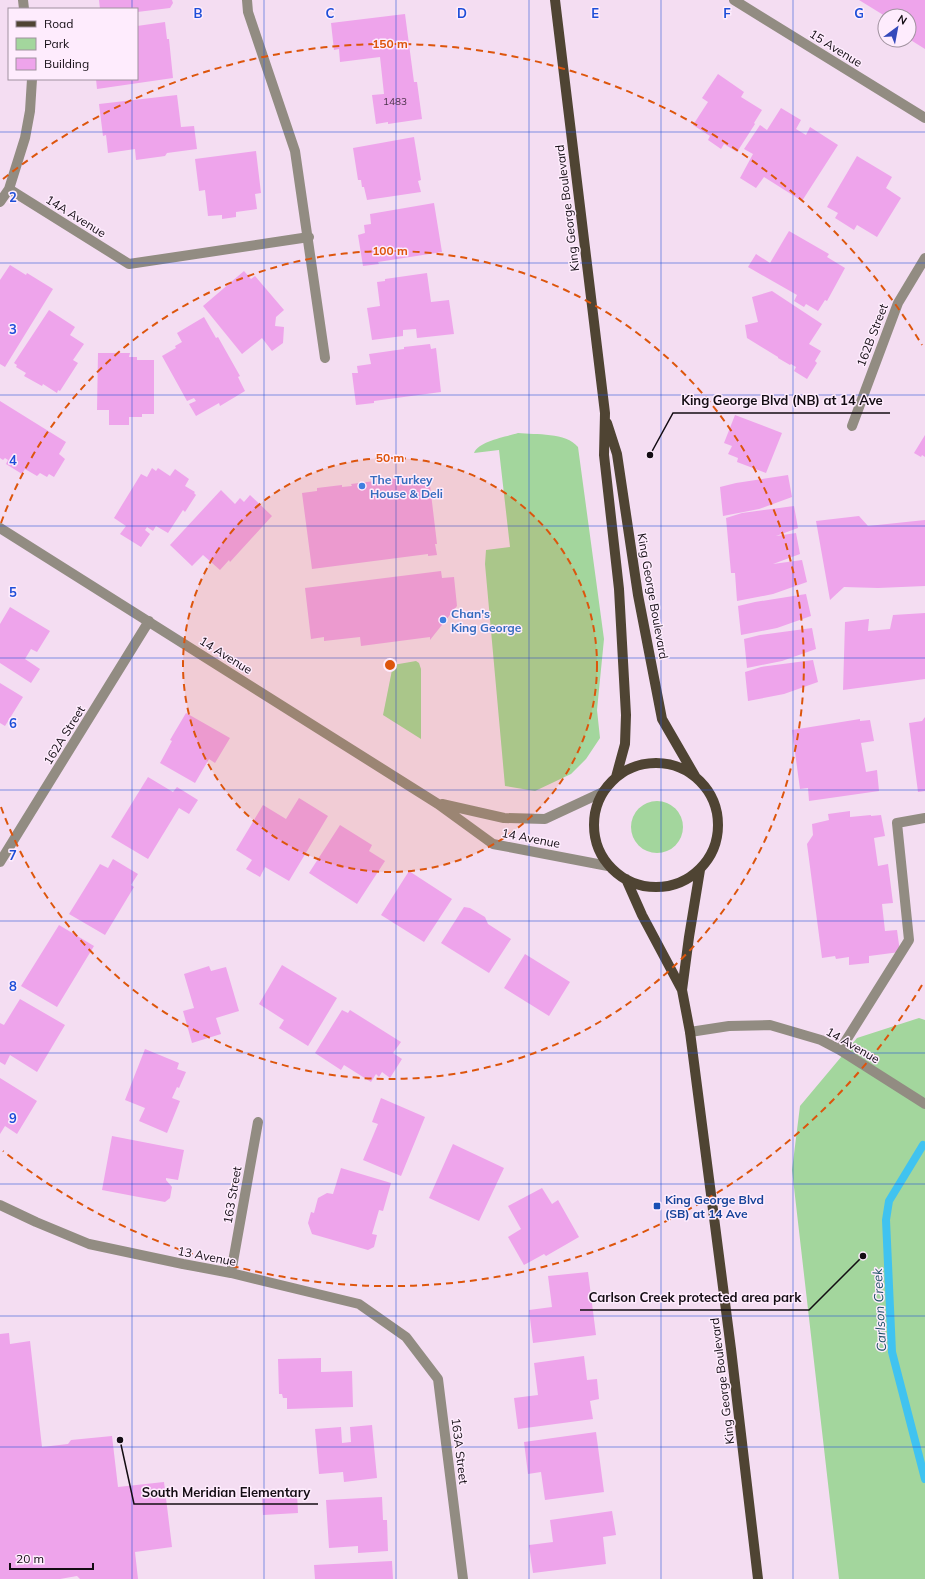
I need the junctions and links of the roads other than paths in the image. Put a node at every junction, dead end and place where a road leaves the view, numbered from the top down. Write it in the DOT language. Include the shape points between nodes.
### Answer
graph roads {
  1 [pos="247,0"];
  2 [pos="555,0"];
  3 [pos="734,0"];
  4 [pos="32,80"];
  5 [pos="925,118"];
  6 [pos="9,189"];
  7 [pos="0,202"];
  8 [pos="309,238"];
  9 [pos="925,258"];
  10 [pos="326,358"];
  11 [pos="605,413"];
  12 [pos="852,426"];
  13 [pos="0,528"];
  14 [pos="149,621"];
  15 [pos="695,776"];
  16 [pos="616,777"];
  17 [pos="603,792"];
  18 [pos="438,804"];
  19 [pos="925,818"];
  20 [pos="0,862"];
  21 [pos="608,866"];
  22 [pos="700,870"];
  23 [pos="626,879"];
  24 [pos="682,990"];
  25 [pos="690,1032"];
  26 [pos="840,1050"];
  27 [pos="925,1104"];
  28 [pos="258,1122"];
  29 [pos="0,1205"];
  30 [pos="231,1273"];
  31 [pos="406,1337"];
  32 [pos="463,1579"];
  33 [pos="758,1579"];
  1 -- 8 [label="street" via="248,12 295,151"];
  2 -- 11 [label="main road, King George Boulevard"];
  3 -- 5 [label="street, 15 Avenue"];
  4 -- 6 [label="street" via="28,124"];
  6 -- 7 [label="street"];
  6 -- 8 [label="street, 14A Avenue" via="129,264"];
  8 -- 10 [label="street"];
  9 -- 12 [label="street, 162B Street" via="898,304"];
  11 -- 15 [label="main road, King George Boulevard" via="617,454 638,595 662,719"];
  11 -- 16 [label="main road, King George Boulevard" via="604,455 619,589 626,715 625,744"];
  13 -- 14 [label="street, 14 Avenue"];
  14 -- 18 [label="street, 14 Avenue"];
  14 -- 20 [label="street, 162A Street"];
  15 -- 16 [label="main road" via="676,766 655,763 634,766"];
  15 -- 22 [label="main road" via="709,792 717,812 718,832 712,853"];
  16 -- 17 [label="main road"];
  17 -- 18 [label="street, 14 Avenue" via="544,819 504,818"];
  17 -- 21 [label="main road" via="595,811 594,831 597,848"];
  18 -- 21 [label="street, 14 Avenue" via="493,844"];
  19 -- 26 [label="street" via="897,823 909,940"];
  21 -- 23 [label="main road"];
  22 -- 23 [label="main road" via="684,881 664,887 644,886"];
  22 -- 24 [label="main road, King George Boulevard"];
  23 -- 24 [label="main road, King George Boulevard"];
  24 -- 25 [label="main road, King George Boulevard"];
  25 -- 26 [label="street, 14 Avenue" via="729,1026 770,1025 821,1040"];
  25 -- 33 [label="main road, King George Boulevard"];
  26 -- 27 [label="street, 14 Avenue"];
  28 -- 30 [label="street, 163 Street"];
  29 -- 30 [label="street, 13 Avenue" via="89,1244"];
  30 -- 31 [label="street, 13 Avenue" via="358,1304"];
  31 -- 32 [label="street, 163A Street" via="438,1379"];
}
